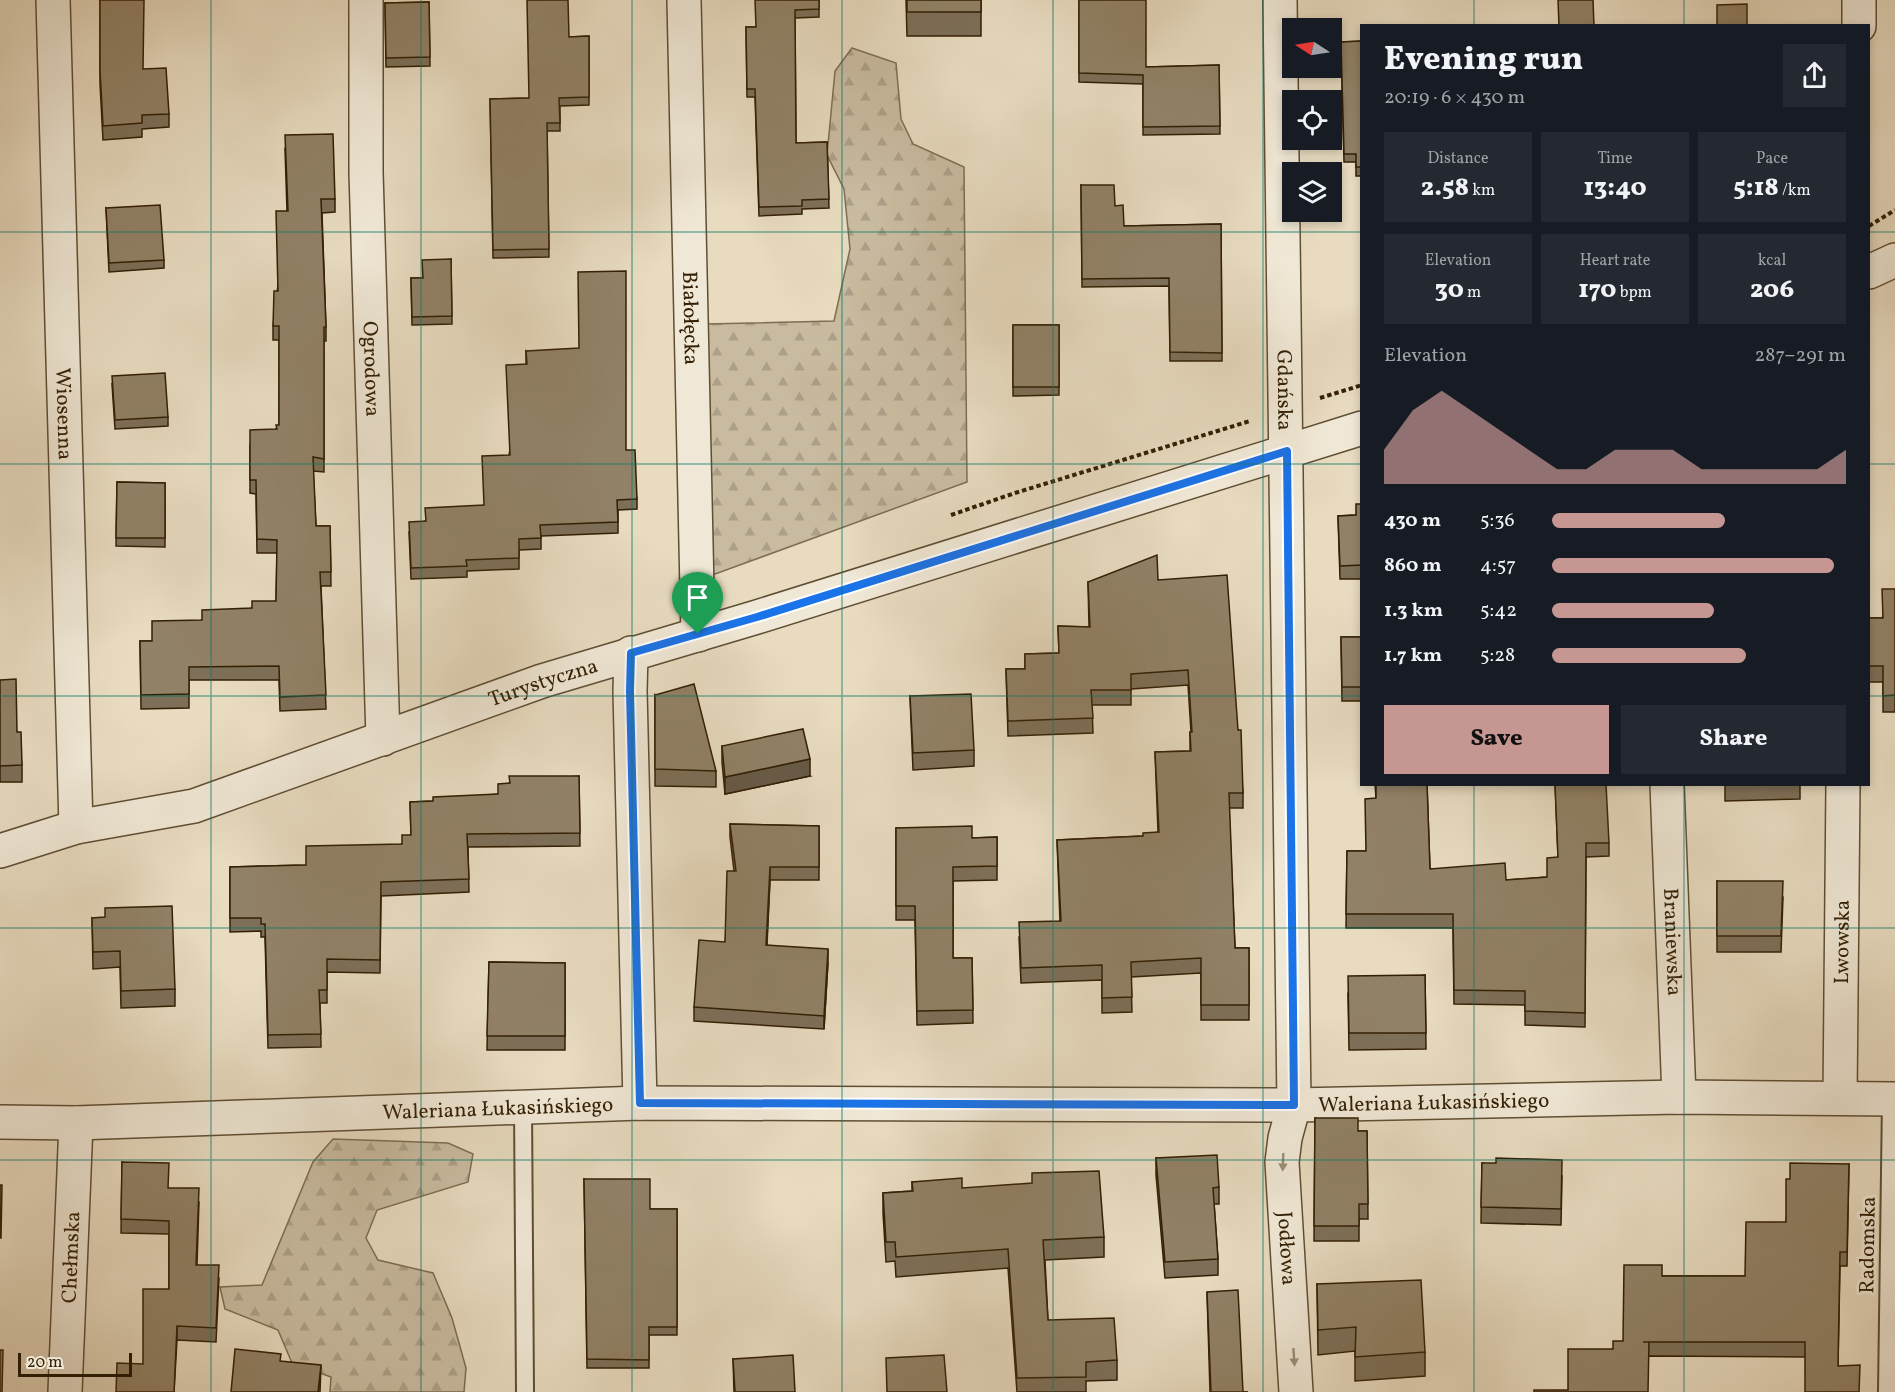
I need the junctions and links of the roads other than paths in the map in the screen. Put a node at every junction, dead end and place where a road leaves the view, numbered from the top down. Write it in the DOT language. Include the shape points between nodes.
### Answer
graph roads {
  1 [pos="53,0"];
  2 [pos="366,0"];
  3 [pos="684,0"];
  4 [pos="1280,0"];
  5 [pos="1859,0"];
  6 [pos="1859,24"];
  7 [pos="1895,260"];
  8 [pos="1870,272"];
  9 [pos="1360,429"];
  10 [pos="1287,451"];
  11 [pos="698,634"];
  12 [pos="631,653"];
  13 [pos="383,739"];
  14 [pos="1667,786"];
  15 [pos="1843,786"];
  16 [pos="76,827"];
  17 [pos="0,851"];
  18 [pos="1679,1097"];
  19 [pos="1840,1098"];
  20 [pos="1893,1099"];
  21 [pos="640,1103"];
  22 [pos="1294,1105"];
  23 [pos="523,1106"];
  24 [pos="0,1122"];
  25 [pos="76,1123"];
  26 [pos="64,1392"];
  27 [pos="525,1392"];
  28 [pos="1296,1392"];
  29 [pos="1887,1392"];
  1 -- 16 [label="street, Wiosenna"];
  2 -- 13 [label="street, Ogrodowa" via="366,172"];
  3 -- 11 [label="street, Białołęcka"];
  4 -- 10 [label="street, Gdańska"];
  5 -- 6 [label="street"];
  7 -- 8 [label="street"];
  9 -- 10 [label="street, Turystyczna"];
  10 -- 11 [label="street, Turystyczna"];
  10 -- 22 [label="street, Gdańska"];
  11 -- 12 [label="street, Turystyczna"];
  12 -- 13 [label="street, Turystyczna"];
  12 -- 21 [label="street"];
  13 -- 16 [label="street, Turystyczna" via="194,806"];
  14 -- 18 [label="street, Braniewska"];
  15 -- 19 [label="street, Lwowska"];
  16 -- 17 [label="street, Turystyczna"];
  18 -- 19 [label="street, Waleriana Łukasińskiego"];
  18 -- 22 [label="street, Waleriana Łukasińskiego"];
  19 -- 20 [label="street, Waleriana Łukasińskiego"];
  20 -- 29 [label="lane, Radomska"];
  21 -- 22 [label="street, Waleriana Łukasińskiego"];
  21 -- 23 [label="street, Waleriana Łukasińskiego"];
  22 -- 28 [label="street, Jodłowa, one-way" via="1282,1162"];
  23 -- 25 [label="street, Waleriana Łukasińskiego"];
  23 -- 27 [label="lane"];
  24 -- 25 [label="street, Waleriana Łukasińskiego"];
  25 -- 26 [label="street, Chełmska"];
}
